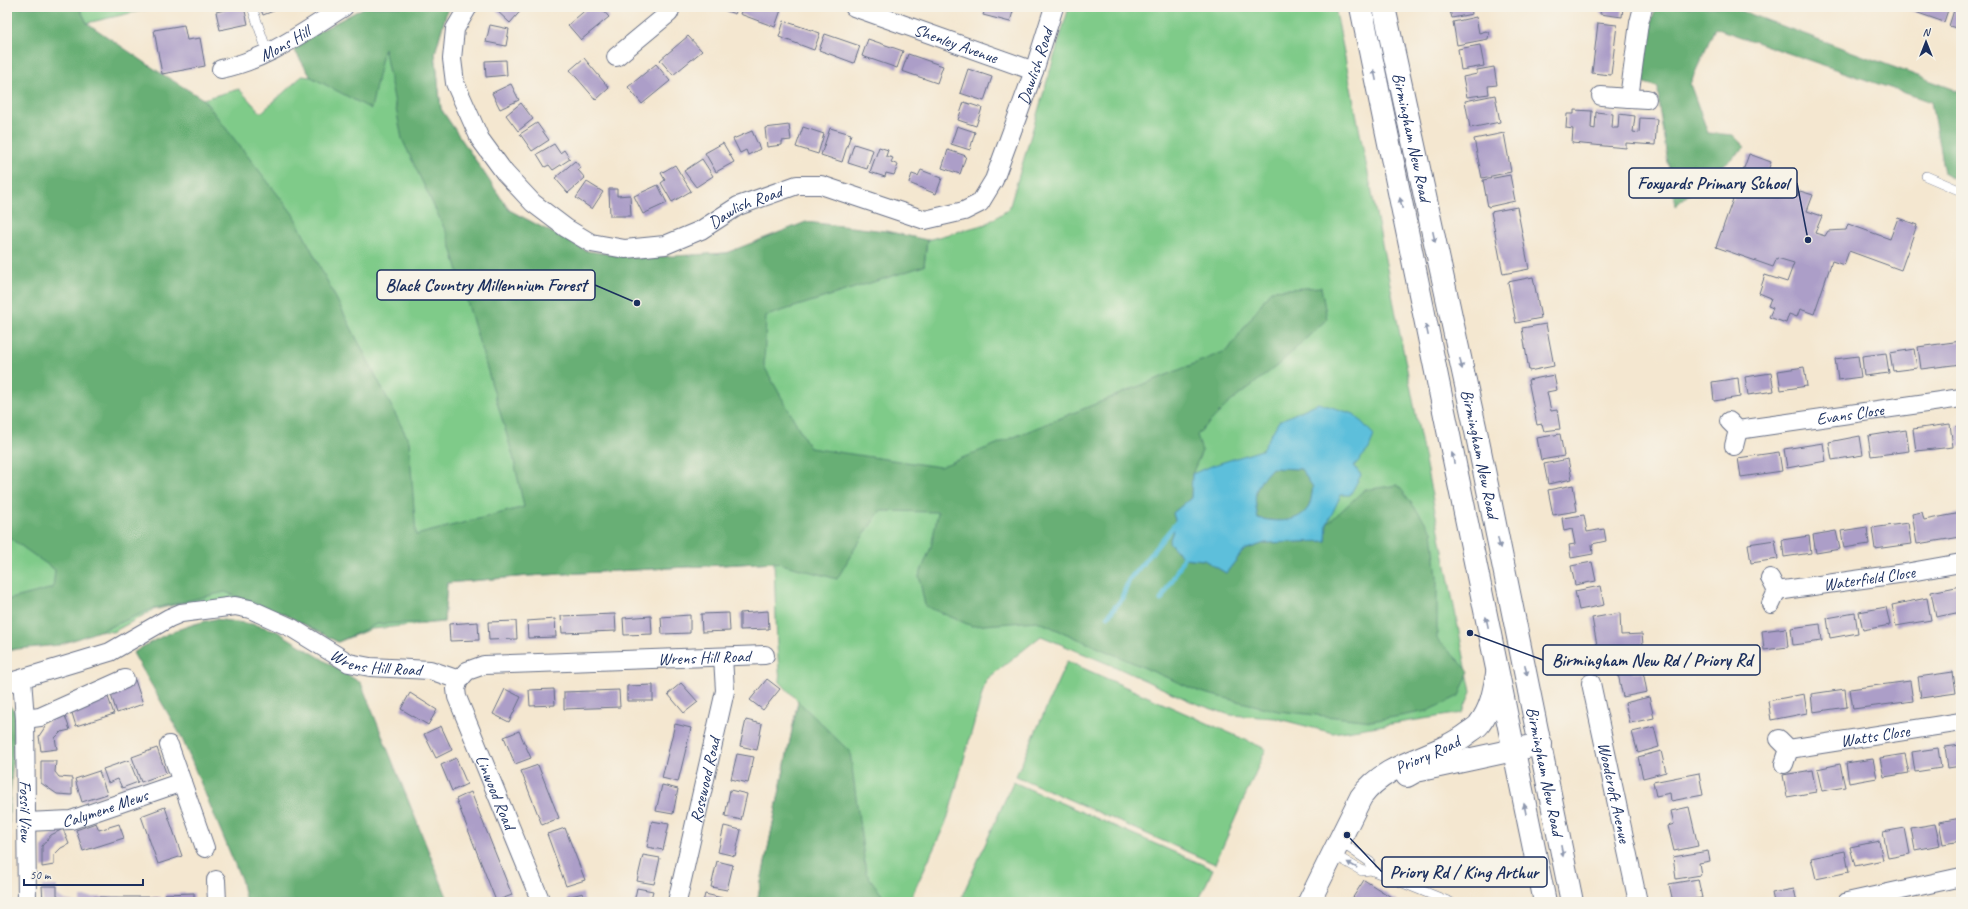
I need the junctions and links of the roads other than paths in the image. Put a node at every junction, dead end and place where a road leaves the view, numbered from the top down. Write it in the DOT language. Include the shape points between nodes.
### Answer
graph roads {
  1 [pos="252,7"];
  2 [pos="344,7"];
  3 [pos="468,7"];
  4 [pos="671,7"];
  5 [pos="854,7"];
  6 [pos="1054,7"];
  7 [pos="1361,7"];
  8 [pos="1384,7"];
  9 [pos="1643,7"];
  10 [pos="268,54"];
  11 [pos="616,57"];
  12 [pos="221,69"];
  13 [pos="1034,71"];
  14 [pos="1601,96"];
  15 [pos="1629,98"];
  16 [pos="1647,99"];
  17 [pos="1926,176"];
  18 [pos="1961,191"];
  19 [pos="1961,398"];
  20 [pos="1734,432"];
  21 [pos="1961,563"];
  22 [pos="1773,591"];
  23 [pos="765,655"];
  24 [pos="723,657"];
  25 [pos="1497,674"];
  26 [pos="125,679"];
  27 [pos="459,680"];
  28 [pos="15,681"];
  29 [pos="1591,683"];
  30 [pos="25,719"];
  31 [pos="1961,722"];
  32 [pos="1541,744"];
  33 [pos="169,745"];
  34 [pos="1513,749"];
  35 [pos="1784,751"];
  36 [pos="182,782"];
  37 [pos="26,822"];
  38 [pos="1340,841"];
  39 [pos="204,848"];
  40 [pos="1371,870"];
  41 [pos="1961,876"];
  42 [pos="216,880"];
  43 [pos="1848,901"];
  44 [pos="27,902"];
  45 [pos="217,902"];
  46 [pos="541,902"];
  47 [pos="677,902"];
  48 [pos="1309,902"];
  49 [pos="1450,902"];
  50 [pos="1545,902"];
  51 [pos="1572,902"];
  52 [pos="1638,902"];
  1 -- 10 [label="lane"];
  2 -- 10 [label="street, Mons Hill"];
  3 -- 13 [label="street, Dawlish Road" via="455,29 453,65 455,83 480,139 533,203 590,243 625,249 665,245 701,230 738,206 797,185 821,185 925,220 964,211 980,203 994,180"];
  4 -- 11 [label="street" via="669,13"];
  5 -- 13 [label="street, Shenley Avenue"];
  6 -- 13 [label="street, Dawlish Road"];
  25 -- 7 [label="main road, Birmingham New Road, one-way"];
  8 -- 32 [label="main road, Birmingham New Road, one-way"];
  9 -- 15 [label="street"];
  10 -- 12 [label="street, Mons Hill"];
  14 -- 15 [label="street"];
  15 -- 16 [label="street"];
  17 -- 18 [label="lane"];
  19 -- 20 [label="street, Evans Close"];
  21 -- 22 [label="street, Waterfield Close"];
  23 -- 24 [label="street, Wrens Hill Road"];
  24 -- 27 [label="street, Wrens Hill Road" via="484,666 467,671"];
  24 -- 47 [label="street, Rosewood Road" via="725,691"];
  25 -- 34 [label="main road, Birmingham New Road"];
  25 -- 38 [label="main road, Priory Road" via="1492,700 1480,724 1458,740 1407,762 1368,787"];
  26 -- 30 [label="street" via="40,717"];
  27 -- 28 [label="street, Wrens Hill Road" via="430,670 370,667 350,663 292,628 250,609 235,606 181,613 110,652"];
  27 -- 46 [label="street, Linwood Road" via="457,697"];
  28 -- 30 [label="street, Fossil View"];
  29 -- 52 [label="street, Woodcroft Avenue"];
  30 -- 37 [label="street, Fossil View"];
  31 -- 35 [label="street, Watts Close"];
  32 -- 34 [label="main road, Priory Road"];
  32 -- 51 [label="main road, Birmingham New Road, one-way"];
  33 -- 36 [label="street"];
  34 -- 38 [label="main road, Priory Road" via="1416,771 1385,788"];
  50 -- 34 [label="main road, Birmingham New Road, one-way"];
  36 -- 37 [label="street, Calymene Mews" via="70,820"];
  36 -- 39 [label="street"];
  37 -- 44 [label="street, Fossil View"];
  38 -- 40 [label="lane" via="1370,862"];
  40 -- 38 [label="lane, one-way" via="1362,871"];
  38 -- 48 [label="main road, Priory Road"];
  40 -- 49 [label="lane"];
  41 -- 43 [label="street"];
  42 -- 45 [label="street"];
}
